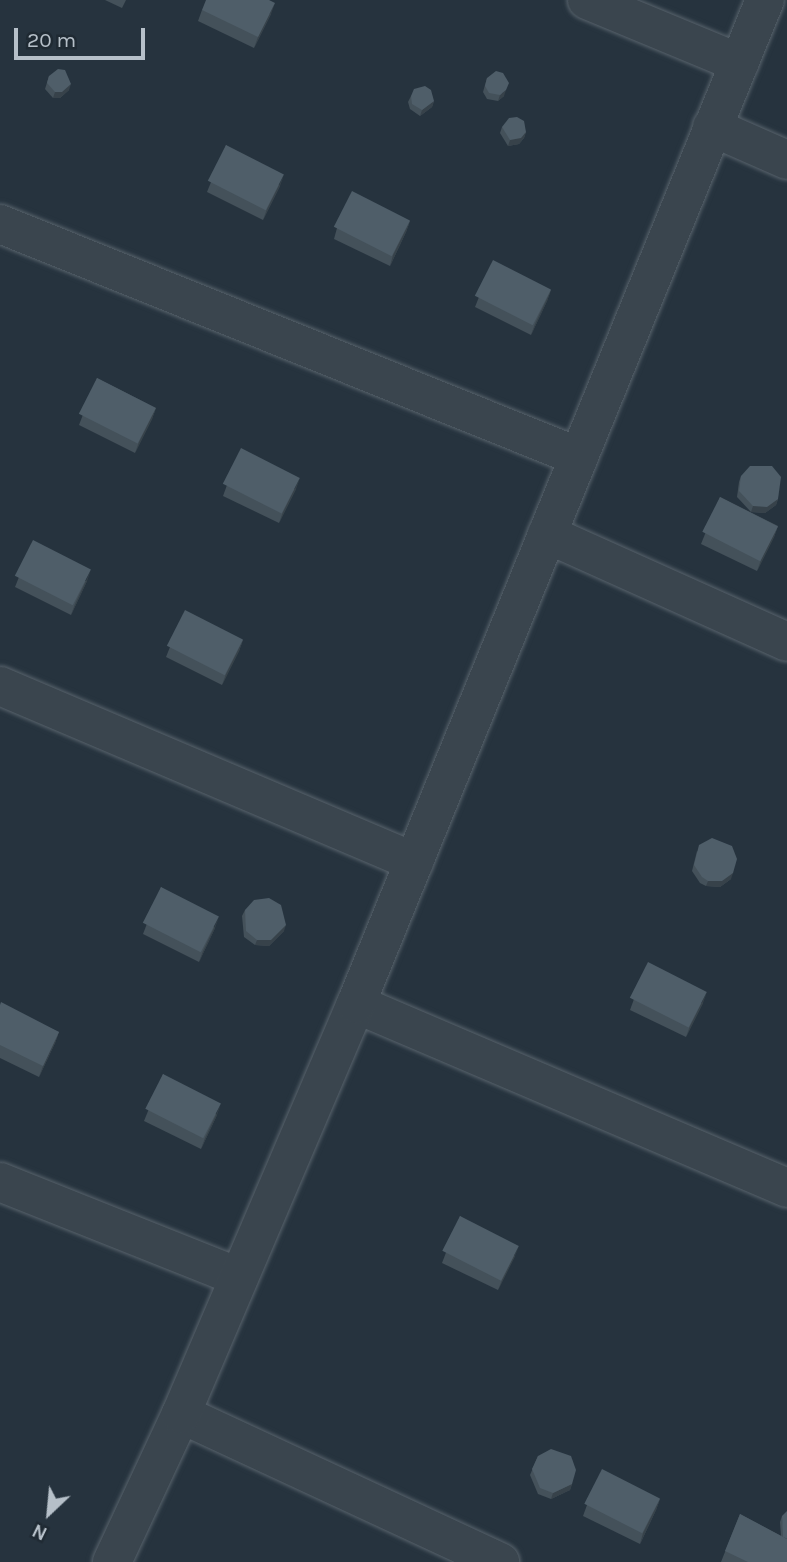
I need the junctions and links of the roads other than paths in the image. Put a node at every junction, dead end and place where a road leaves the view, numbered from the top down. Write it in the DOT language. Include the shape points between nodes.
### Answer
graph roads {
  1 [pos="587,0"];
  2 [pos="765,0"];
  3 [pos="738,63"];
  4 [pos="712,127"];
  5 [pos="787,160"];
  6 [pos="0,224"];
  7 [pos="579,457"];
  8 [pos="547,534"];
  9 [pos="787,642"];
  10 [pos="0,686"];
  11 [pos="414,862"];
  12 [pos="356,1004"];
  13 [pos="0,1182"];
  14 [pos="787,1188"];
  15 [pos="239,1277"];
  16 [pos="181,1414"];
  17 [pos="112,1562"];
  18 [pos="500,1562"];
  1 -- 3 [label="street"];
  2 -- 3 [label="street"];
  3 -- 4 [label="street"];
  4 -- 5 [label="street"];
  4 -- 7 [label="street"];
  6 -- 7 [label="street"];
  7 -- 8 [label="street"];
  8 -- 9 [label="street"];
  8 -- 11 [label="street"];
  10 -- 11 [label="street"];
  11 -- 12 [label="street"];
  12 -- 14 [label="street"];
  12 -- 15 [label="street"];
  13 -- 15 [label="street"];
  15 -- 16 [label="street"];
  16 -- 17 [label="street"];
  16 -- 18 [label="street"];
}
